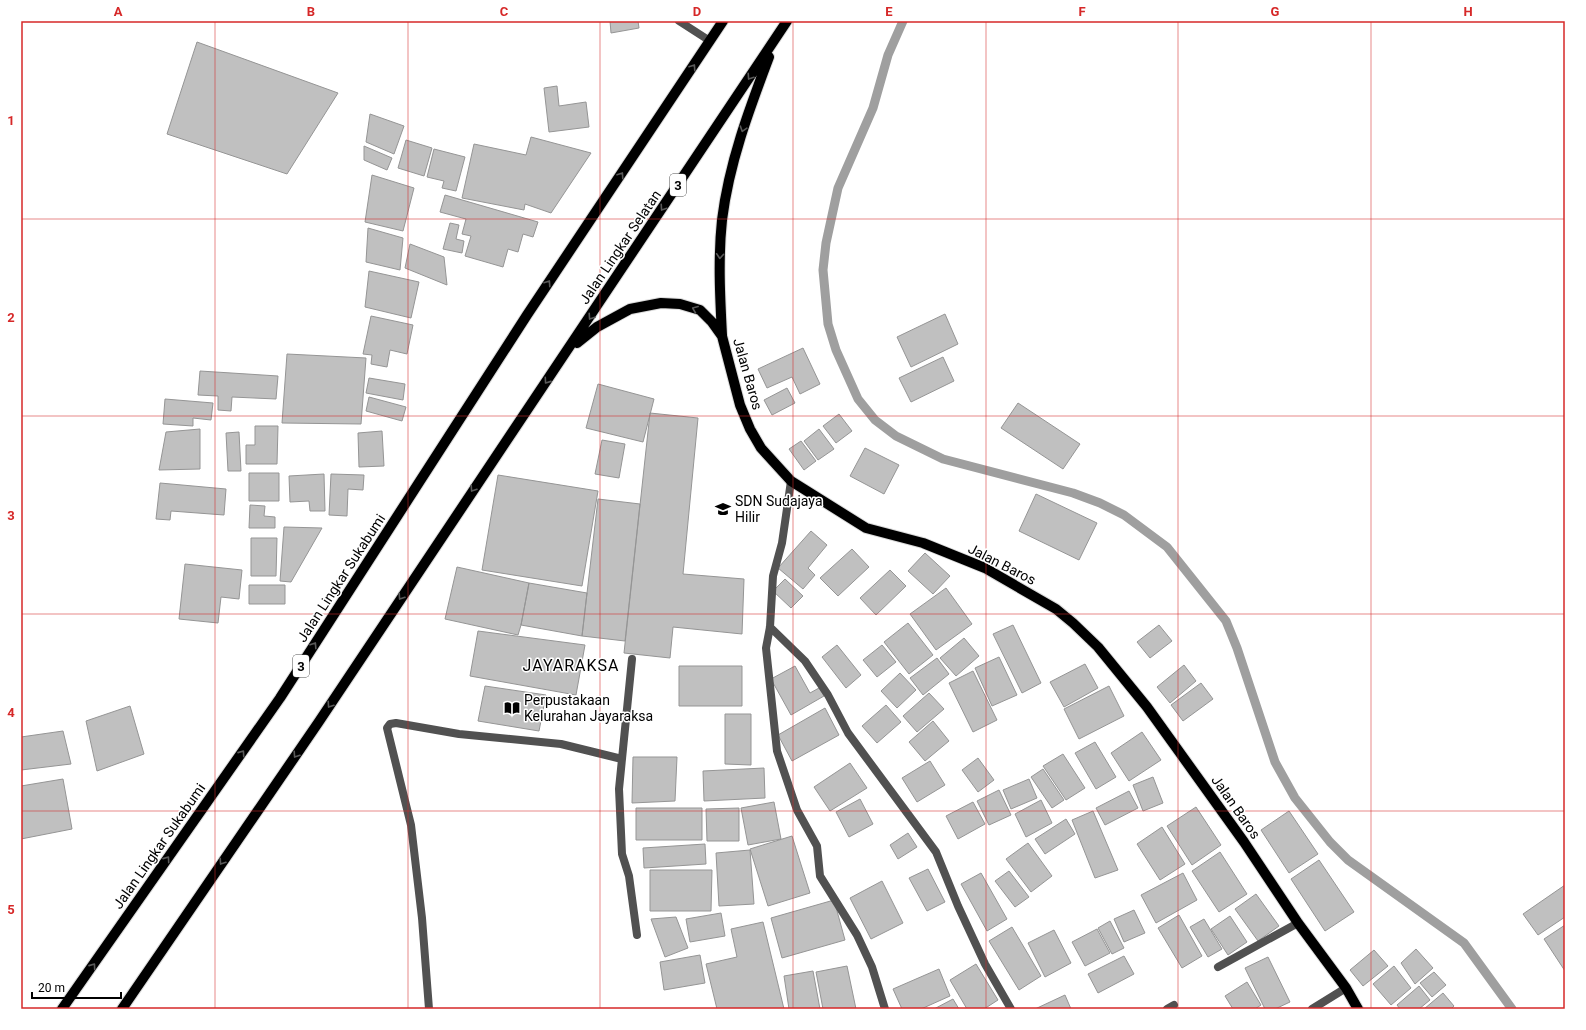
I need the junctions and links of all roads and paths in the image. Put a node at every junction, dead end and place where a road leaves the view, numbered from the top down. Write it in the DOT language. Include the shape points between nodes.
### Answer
graph roads {
  1 [pos="680,21"];
  2 [pos="723,21"];
  3 [pos="787,21"];
  4 [pos="775,40"];
  5 [pos="710,41"];
  6 [pos="722,336"];
  7 [pos="569,349"];
  8 [pos="791,481"];
  9 [pos="770,627"];
  10 [pos="632,659"];
  11 [pos="622,759"];
  12 [pos="1298,923"];
  13 [pos="638,934"];
  14 [pos="1218,967"];
  15 [pos="1346,988"];
  16 [pos="62,1009"];
  17 [pos="122,1009"];
  18 [pos="430,1009"];
  19 [pos="885,1009"];
  20 [pos="1011,1009"];
  21 [pos="1312,1009"];
  22 [pos="1358,1009"];
  1 -- 5 [label="street"];
  2 -- 5 [label="main road, 3"];
  3 -- 4 [label="main road, Jalan Lingkar Selatan / 3"];
  4 -- 6 [label="main road, one-way" via="734,157 722,219 719,270"];
  4 -- 7 [label="main road, Jalan Lingkar Selatan / 3, one-way"];
  16 -- 5 [label="main road, Jalan Lingkar Sukabumi / 3, one-way" via="280,698 527,315"];
  6 -- 7 [label="main road, Jalan Baros, one-way" via="700,310 680,304 661,303 630,309 597,327"];
  6 -- 8 [label="main road, Jalan Baros" via="740,405 750,429 761,448"];
  7 -- 17 [label="main road, 3, one-way"];
  8 -- 9 [label="street" via="782,543 773,576"];
  8 -- 12 [label="main road, Jalan Baros" via="866,528 923,543 985,568 1056,609 1073,623 1098,647 1147,707 1244,842"];
  9 -- 19 [label="street" via="766,648 777,751 797,810 817,846 820,876 857,935 872,967"];
  9 -- 20 [label="street" via="805,660 828,695 848,733 936,852 985,964"];
  10 -- 11 [label="street"];
  11 -- 13 [label="street" via="619,789 622,854 629,876"];
  11 -- 18 [label="street" via="561,744 390,724 387,728 411,825"];
  12 -- 14 [label="street"];
  12 -- 15 [label="main road, Jalan Baros"];
  15 -- 21 [label="street"];
  15 -- 22 [label="main road, Jalan Baros"];
}
